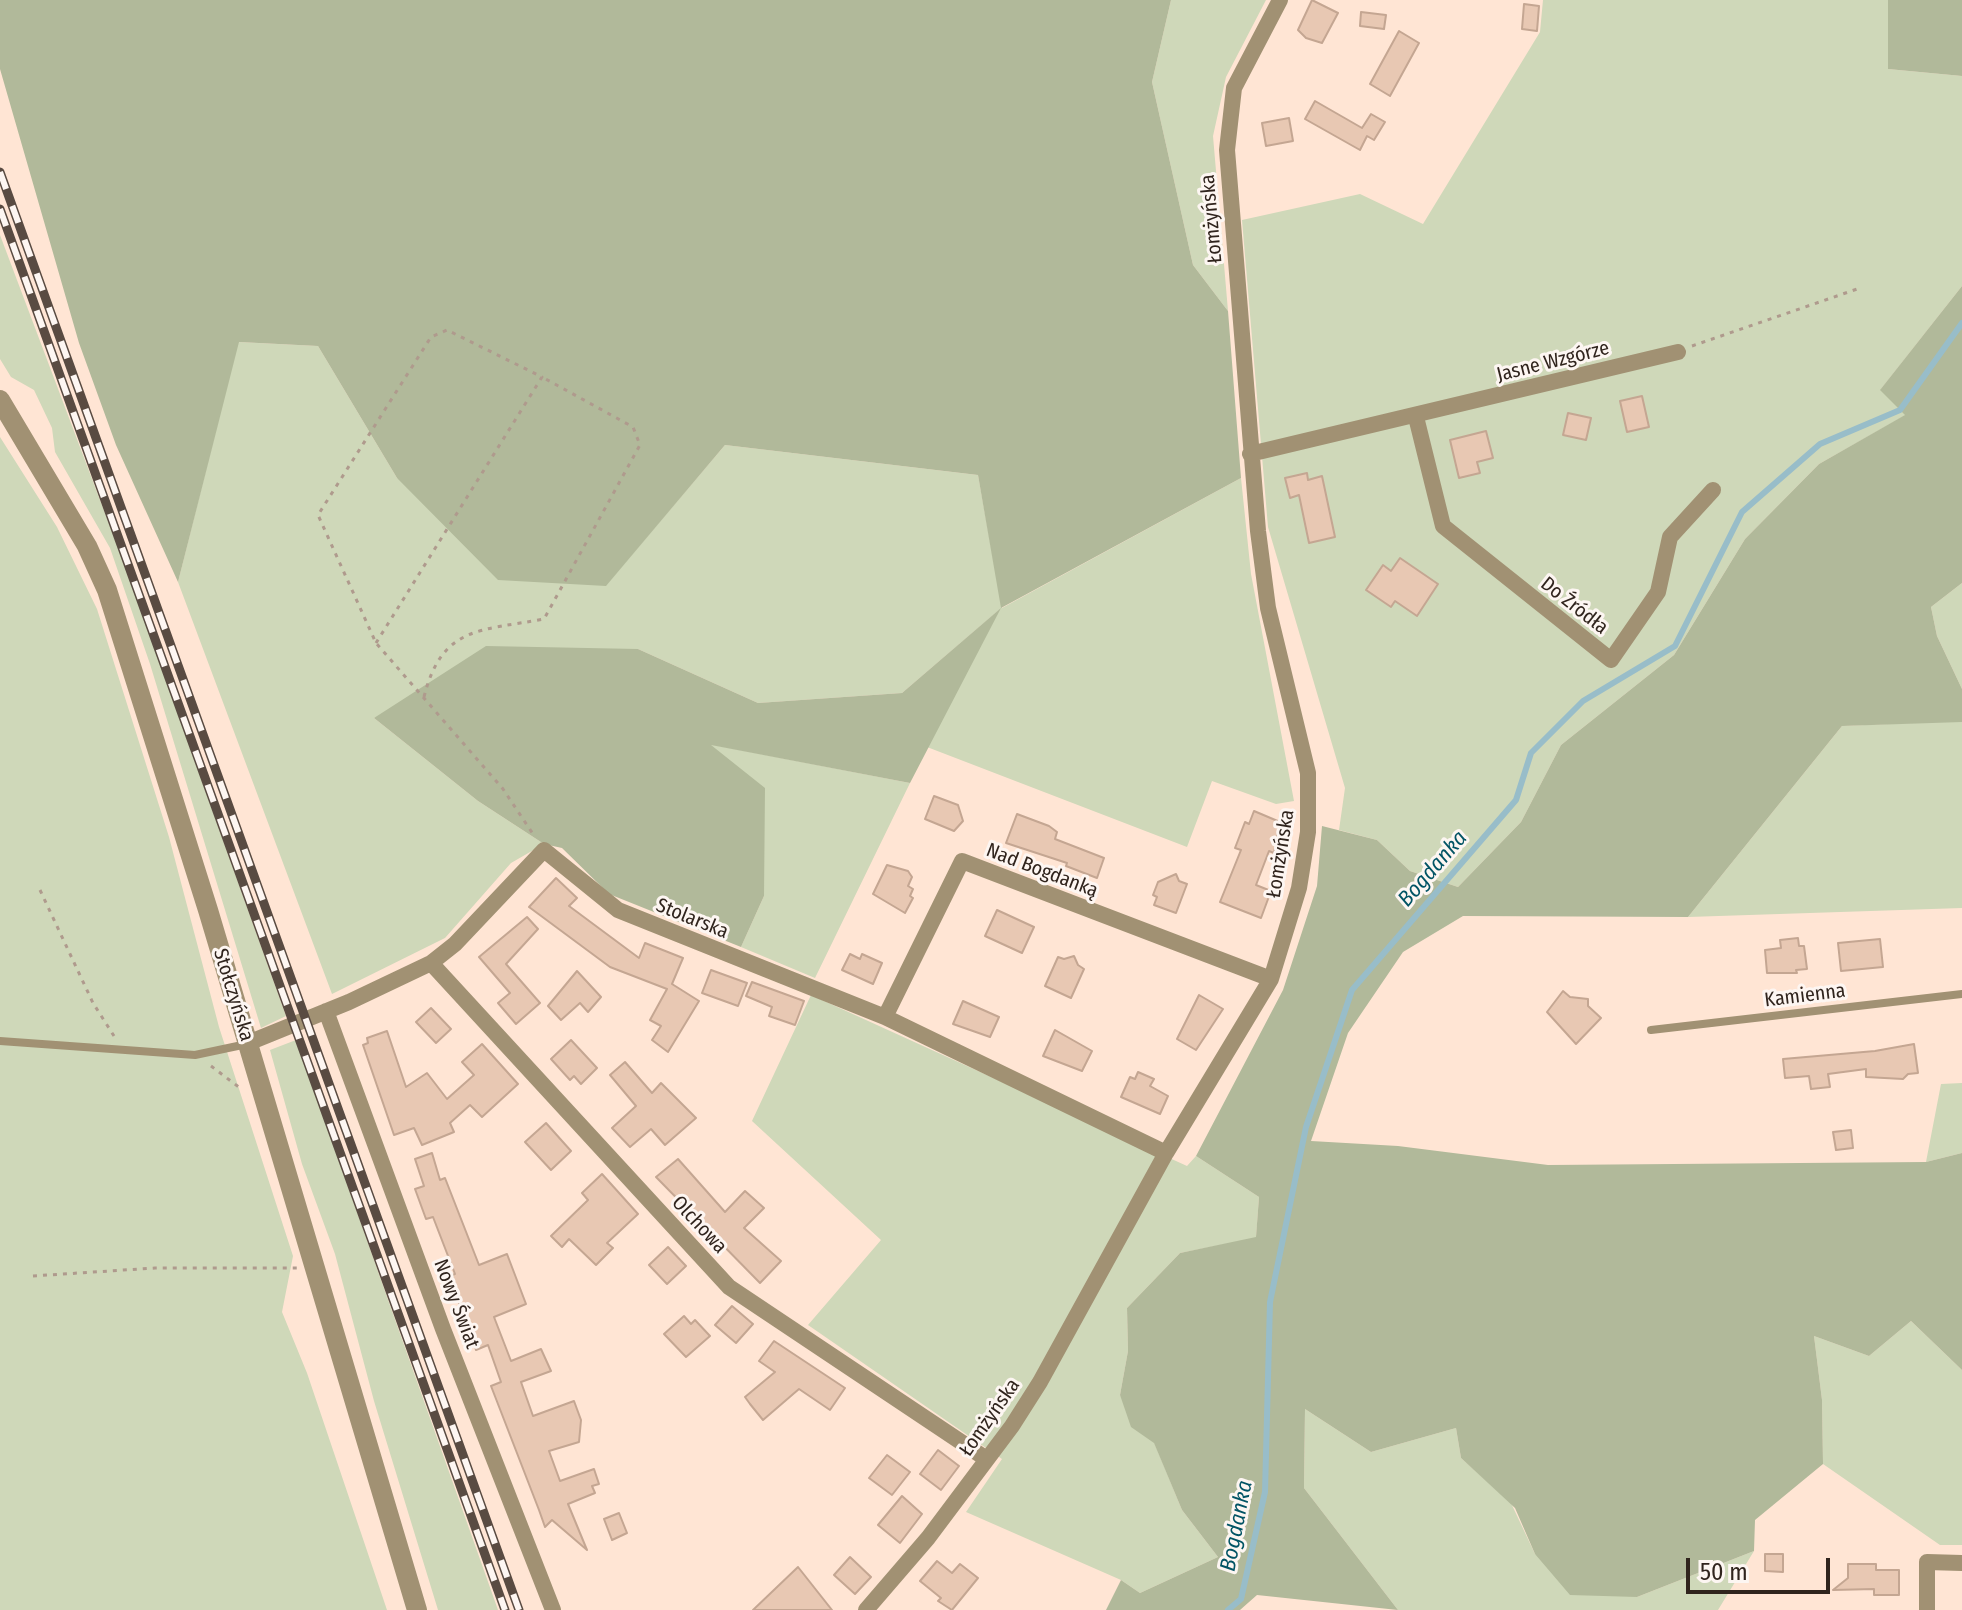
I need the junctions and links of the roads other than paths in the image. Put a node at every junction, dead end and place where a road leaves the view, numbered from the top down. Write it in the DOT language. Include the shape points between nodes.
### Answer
graph roads {
  1 [pos="1280,0"];
  2 [pos="1678,352"];
  3 [pos="2,408"];
  4 [pos="1416,417"];
  5 [pos="1250,454"];
  6 [pos="1713,490"];
  7 [pos="431,963"];
  8 [pos="1271,979"];
  9 [pos="1962,994"];
  10 [pos="326,1011"];
  11 [pos="885,1017"];
  12 [pos="1651,1030"];
  13 [pos="0,1041"];
  14 [pos="248,1043"];
  15 [pos="1166,1153"];
  16 [pos="985,1458"];
  17 [pos="1962,1563"];
  18 [pos="417,1610"];
  19 [pos="553,1610"];
  20 [pos="866,1610"];
  21 [pos="1927,1610"];
  1 -- 5 [label="street, Łomżyńska" via="1234,88 1226,136"];
  2 -- 4 [label="street, Jasne Wzgórze"];
  3 -- 14 [label="street, Stołczyńska" via="103,580"];
  4 -- 5 [label="street, Jasne Wzgórze"];
  4 -- 6 [label="street, Do Źródła" via="1443,526 1611,660 1658,592 1670,537"];
  5 -- 8 [label="street, Łomżyńska" via="1268,608 1310,800 1299,888"];
  7 -- 10 [label="street"];
  7 -- 11 [label="street, Stolarska" via="544,850 618,910"];
  7 -- 16 [label="street, Olchowa" via="729,1287"];
  8 -- 11 [label="street, Nad Bogdanką" via="962,861"];
  8 -- 15 [label="street, Łomżyńska"];
  9 -- 12 [label="lane, Kamienna"];
  10 -- 14 [label="street"];
  10 -- 19 [label="street, Nowy Świat"];
  11 -- 15 [label="street, Stolarska"];
  13 -- 14 [label="lane" via="195,1055"];
  14 -- 18 [label="street, Stołczyńska"];
  15 -- 16 [label="street, Łomżyńska" via="1040,1382"];
  16 -- 20 [label="street, Łomżyńska" via="928,1538"];
  17 -- 21 [label="street" via="1927,1562"];
}
